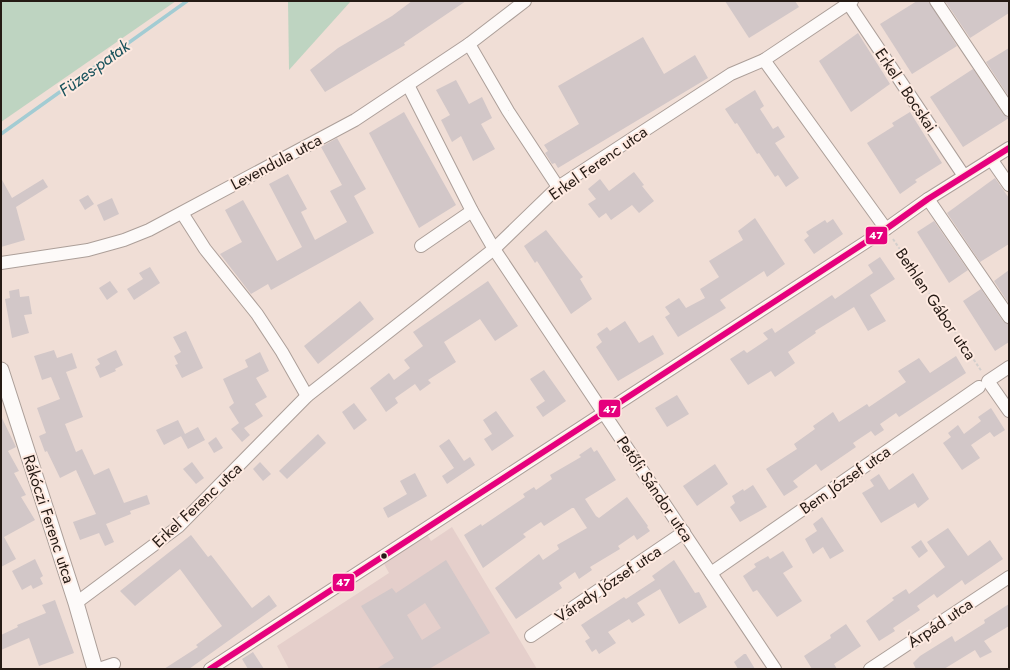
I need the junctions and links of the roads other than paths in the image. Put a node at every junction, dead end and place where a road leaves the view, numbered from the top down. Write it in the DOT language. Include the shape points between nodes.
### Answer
graph roads {
  1 [pos="525,1"];
  2 [pos="936,1"];
  3 [pos="850,2"];
  4 [pos="469,44"];
  5 [pos="764,60"];
  6 [pos="408,85"];
  7 [pos="1009,110"];
  8 [pos="1009,148"];
  9 [pos="991,159"];
  10 [pos="964,176"];
  11 [pos="1009,185"];
  12 [pos="558,187"];
  13 [pos="928,199"];
  14 [pos="472,211"];
  15 [pos="182,213"];
  16 [pos="886,229"];
  17 [pos="421,246"];
  18 [pos="494,250"];
  19 [pos="1,263"];
  20 [pos="1009,317"];
  21 [pos="1009,367"];
  22 [pos="1,370"];
  23 [pos="983,384"];
  24 [pos="307,396"];
  25 [pos="1009,411"];
  26 [pos="604,413"];
  27 [pos="684,532"];
  28 [pos="711,573"];
  29 [pos="1009,577"];
  30 [pos="76,603"];
  31 [pos="531,636"];
  32 [pos="114,664"];
  33 [pos="95,669"];
  34 [pos="99,669"];
  35 [pos="210,669"];
  36 [pos="775,669"];
  37 [pos="870,669"];
  1 -- 4 [label="street, Levendula utca"];
  2 -- 7 [label="street"];
  3 -- 5 [label="street, Erkel Ferenc utca"];
  3 -- 10 [label="street, Erkel - Bocskai"];
  4 -- 6 [label="street, Levendula utca"];
  4 -- 12 [label="street" via="508,111"];
  5 -- 12 [label="street, Erkel Ferenc utca" via="731,74"];
  5 -- 16 [label="street"];
  6 -- 14 [label="street, Petőfi Sándor utca"];
  6 -- 15 [label="street, Levendula utca" via="355,120"];
  8 -- 9 [label="street"];
  9 -- 10 [label="street"];
  9 -- 11 [label="street"];
  10 -- 13 [label="street"];
  12 -- 18 [label="street, Erkel Ferenc utca"];
  13 -- 16 [label="street"];
  13 -- 20 [label="street"];
  14 -- 17 [label="street"];
  14 -- 18 [label="street, Petőfi Sándor utca"];
  15 -- 19 [label="street, Levendula utca" via="143,232 88,250"];
  15 -- 24 [label="street" via="205,249 257,314"];
  16 -- 26 [label="street"];
  18 -- 24 [label="street, Erkel Ferenc utca"];
  18 -- 26 [label="street, Petőfi Sándor utca"];
  21 -- 23 [label="street, Bem József utca"];
  22 -- 30 [label="main road, Rákóczi Ferenc utca"];
  23 -- 25 [label="street"];
  23 -- 28 [label="street, Bem József utca"];
  24 -- 30 [label="street, Erkel Ferenc utca" via="178,527"];
  26 -- 27 [label="street, Petőfi Sándor utca"];
  26 -- 35 [label="street"];
  27 -- 28 [label="street, Petőfi Sándor utca"];
  27 -- 31 [label="street, Várady József utca"];
  28 -- 36 [label="street, Petőfi Sándor utca"];
  29 -- 37 [label="street, Árpád utca"];
  30 -- 33 [label="main road, Rákóczi Ferenc utca"];
  32 -- 34 [label="street"];
}
